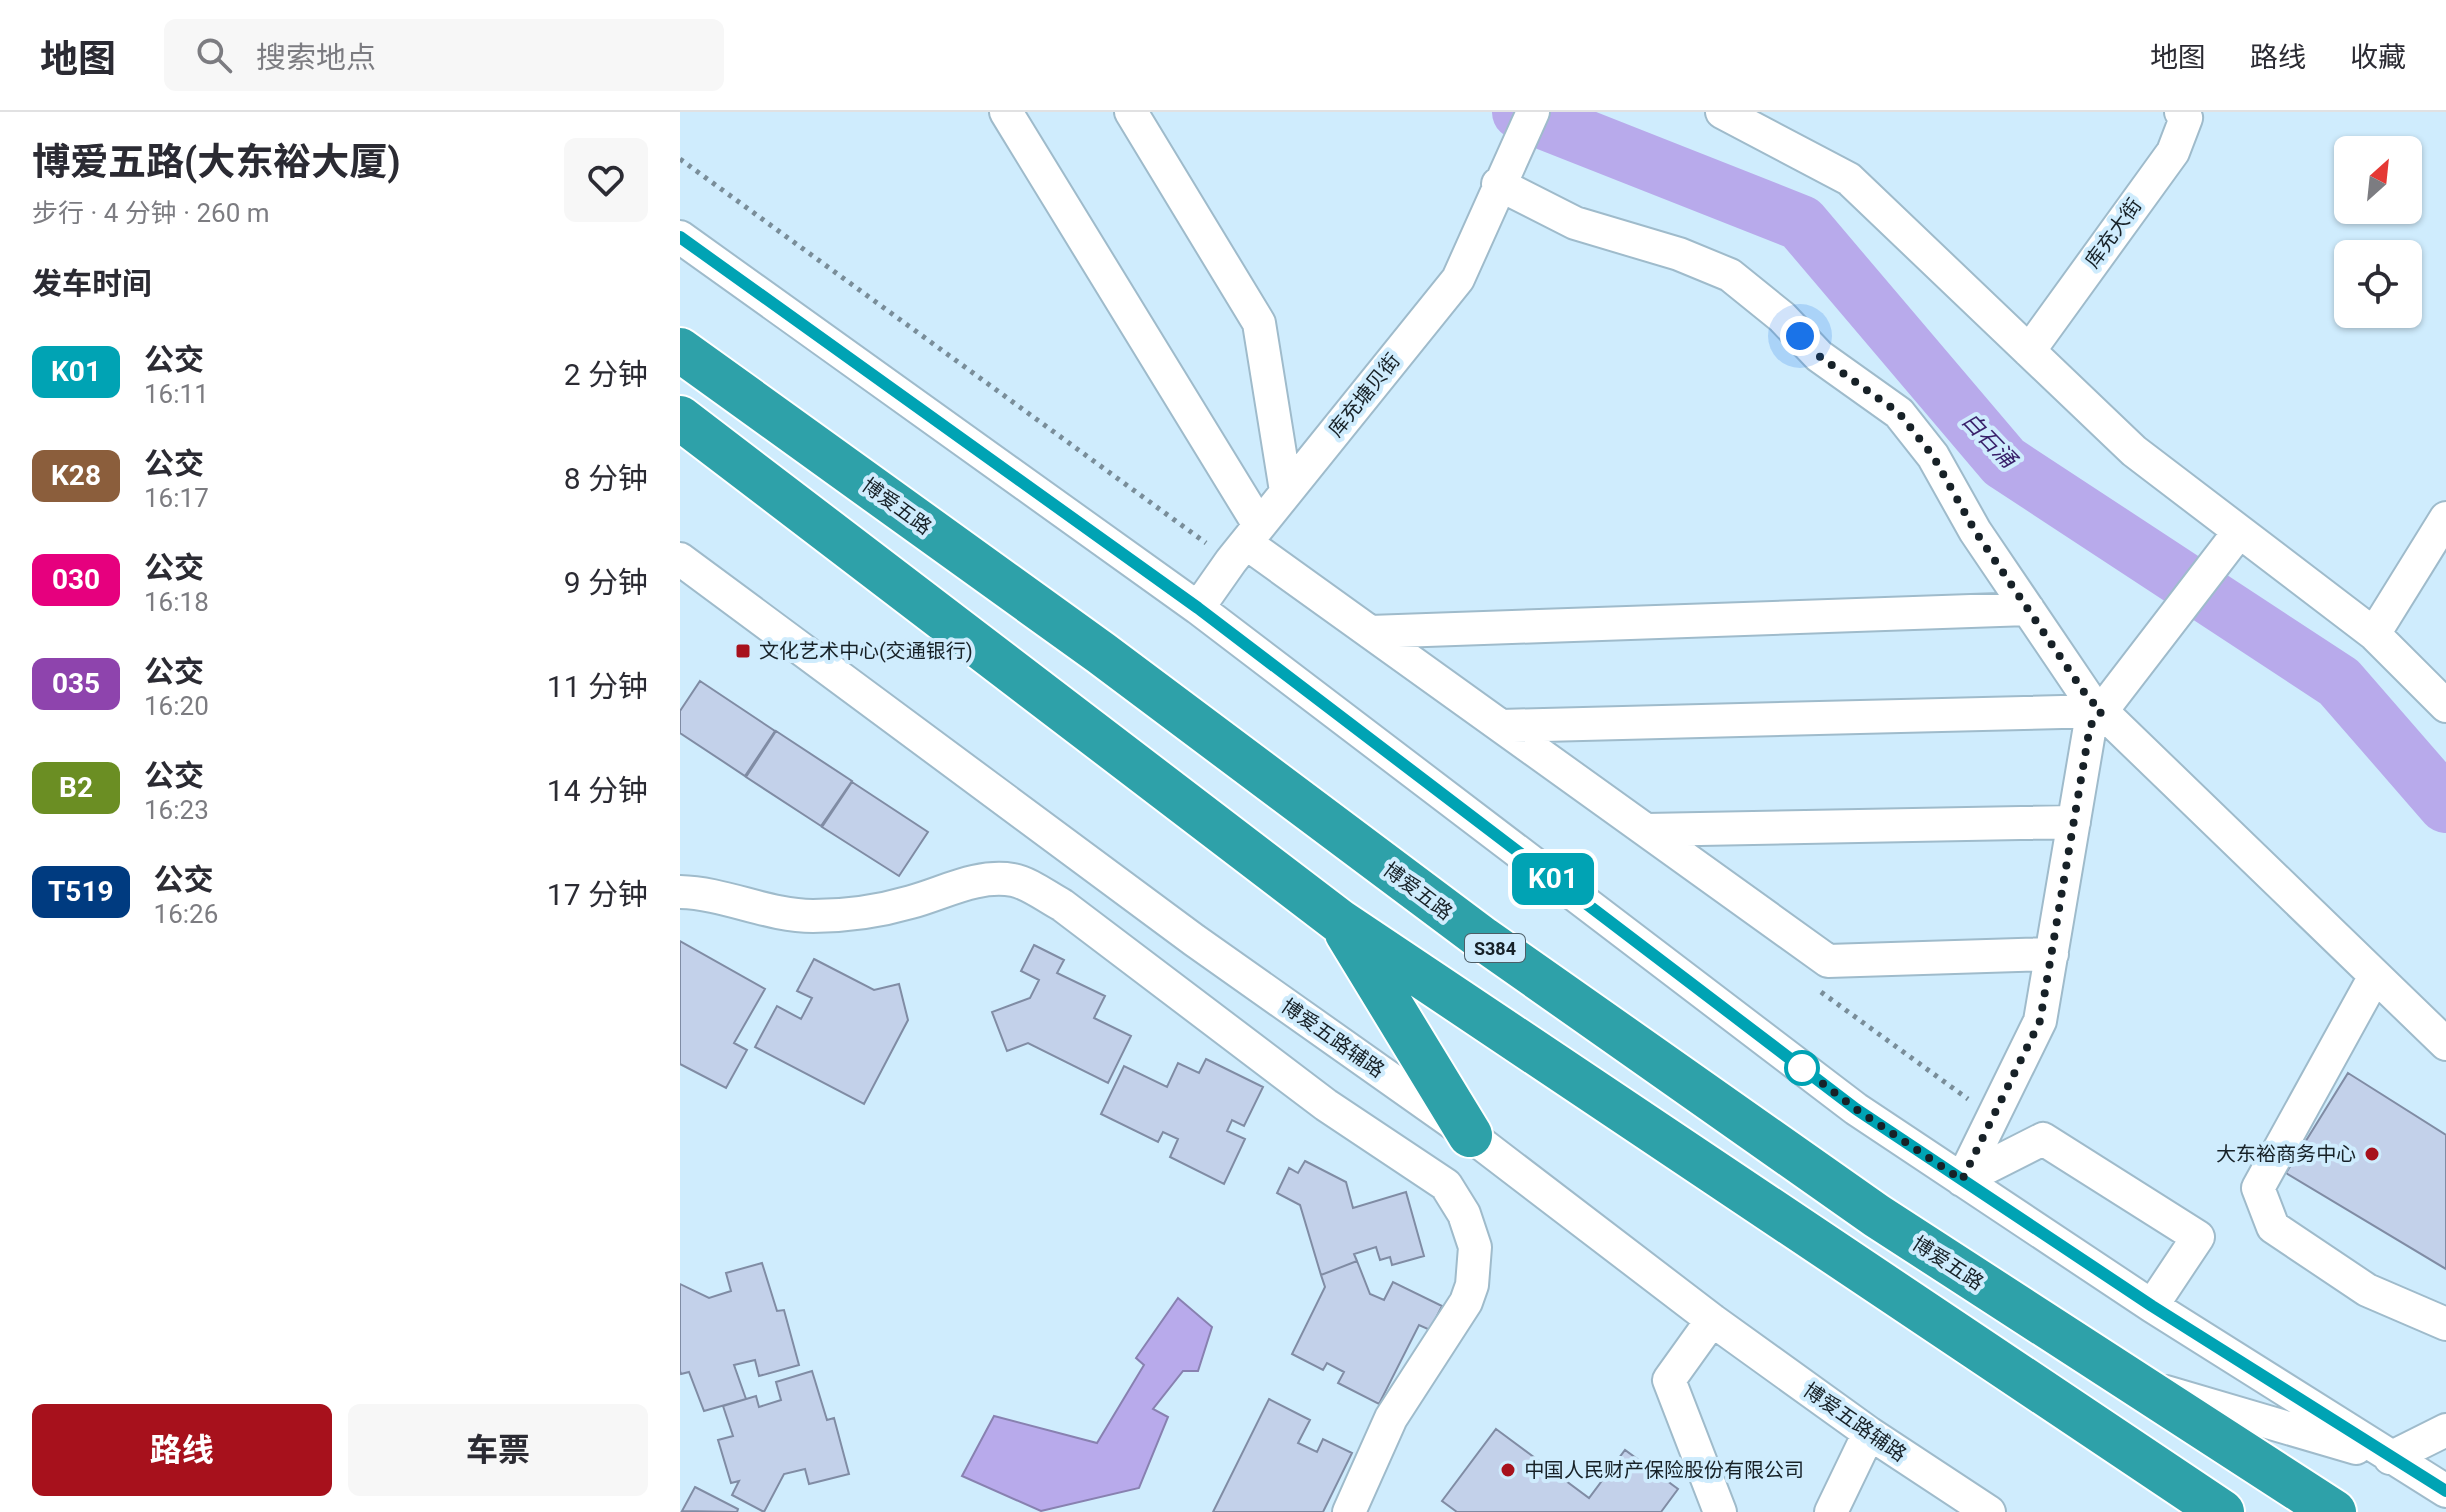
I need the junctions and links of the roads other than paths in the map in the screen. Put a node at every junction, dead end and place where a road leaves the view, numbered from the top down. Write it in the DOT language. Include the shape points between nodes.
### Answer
graph roads {
  1 [pos="1006,112"];
  2 [pos="1131,112"];
  3 [pos="1533,112"];
  4 [pos="1722,112"];
  5 [pos="2181,112"];
  6 [pos="1502,176"];
  7 [pos="680,237"];
  8 [pos="680,350"];
  9 [pos="2029,351"];
  10 [pos="680,418"];
  11 [pos="1286,491"];
  12 [pos="2446,518"];
  13 [pos="2239,532"];
  14 [pos="1253,534"];
  15 [pos="680,559"];
  16 [pos="1198,608"];
  17 [pos="2028,609"];
  18 [pos="1370,632"];
  19 [pos="2374,634"];
  20 [pos="2446,706"];
  21 [pos="2102,711"];
  22 [pos="1501,726"];
  23 [pos="2074,822"];
  24 [pos="1646,830"];
  25 [pos="680,892"];
  26 [pos="1339,921"];
  27 [pos="2052,954"];
  28 [pos="2375,976"];
  29 [pos="2446,1044"];
  30 [pos="1470,1135"];
  31 [pos="1962,1180"];
  32 [pos="2152,1306"];
  33 [pos="1712,1320"];
  34 [pos="2446,1324"];
  35 [pos="2126,1381"];
  36 [pos="2446,1430"];
  37 [pos="1869,1433"];
  38 [pos="2390,1458"];
  39 [pos="2446,1491"];
  40 [pos="1349,1512"];
  41 [pos="1720,1512"];
  42 [pos="1831,1512"];
  43 [pos="1989,1512"];
  44 [pos="2222,1512"];
  45 [pos="2334,1512"];
  1 -- 14 [label="street"];
  2 -- 11 [label="street" via="1259,323"];
  3 -- 6 [label="street, 库充塘贝街"];
  4 -- 9 [label="street" via="1849,179"];
  5 -- 9 [label="street, 库充大街" via="2186,118 2173,152"];
  6 -- 11 [label="street, 库充塘贝街" via="1458,279"];
  6 -- 17 [label="street" via="1575,223 1730,275 1819,356 1899,413 1933,456"];
  7 -- 16 [label="street"];
  8 -- 35 [label="highway, 博爱五路 / S384" via="1101,653 1483,939 1877,1216"];
  9 -- 13 [label="street" via="2134,451"];
  10 -- 26 [label="highway"];
  11 -- 14 [label="street, 库充塘贝街"];
  12 -- 19 [label="street"];
  13 -- 19 [label="street"];
  13 -- 21 [label="street"];
  14 -- 16 [label="street, 库充塘贝街"];
  14 -- 18 [label="street"];
  15 -- 30 [label="street, 博爱五路辅路" via="1194,940"];
  16 -- 31 [label="street" via="1856,1109"];
  17 -- 18 [label="street"];
  17 -- 21 [label="street"];
  18 -- 22 [label="street"];
  19 -- 20 [label="street"];
  21 -- 22 [label="street"];
  21 -- 23 [label="street" via="2090,726"];
  21 -- 28 [label="street"];
  22 -- 24 [label="street"];
  23 -- 24 [label="street"];
  23 -- 27 [label="street"];
  24 -- 27 [label="street" via="1828,961"];
  25 -- 40 [label="street" via="810,916 910,903 980,880 1014,880 1062,905 1326,1105 1446,1185 1464,1214 1475,1247 1472,1285 1391,1418"];
  26 -- 30 [label="highway"];
  26 -- 44 [label="highway"];
  27 -- 31 [label="street" via="2040,1021"];
  28 -- 29 [label="street"];
  28 -- 34 [label="street" via="2258,1188 2273,1227 2367,1290"];
  30 -- 33 [label="street, 博爱五路辅路"];
  31 -- 32 [label="street"];
  31 -- 32 [label="street" via="2043,1139 2198,1237"];
  32 -- 38 [label="street"];
  33 -- 37 [label="street, 博爱五路辅路"];
  33 -- 41 [label="street" via="1669,1380"];
  35 -- 38 [label="street"];
  35 -- 45 [label="highway, 博爱五路 / S384"];
  36 -- 38 [label="street"];
  37 -- 42 [label="street"];
  37 -- 43 [label="street, 博爱五路辅路"];
  38 -- 39 [label="street"];
}
